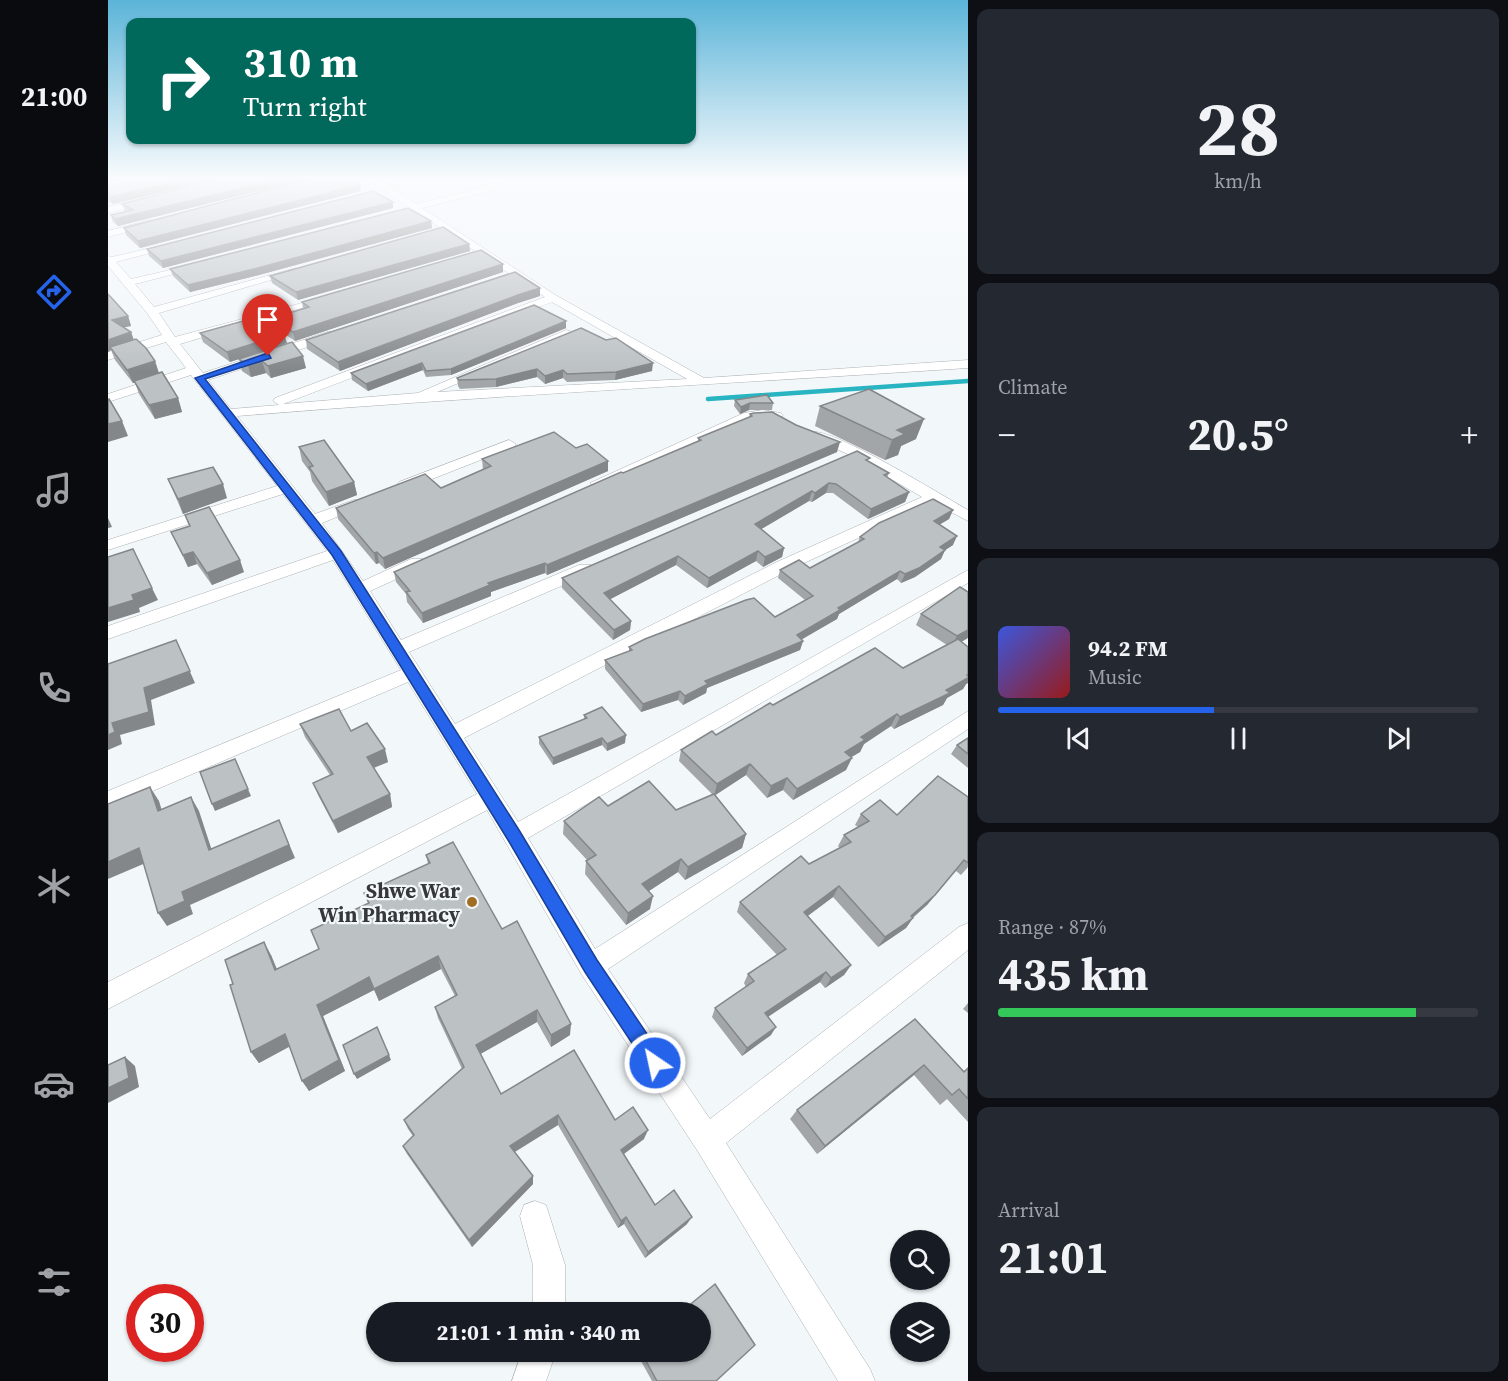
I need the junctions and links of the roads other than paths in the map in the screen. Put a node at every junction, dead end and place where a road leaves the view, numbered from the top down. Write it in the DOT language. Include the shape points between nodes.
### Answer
graph roads {
  1 [pos="466,242"];
  2 [pos="179,243"];
  3 [pos="485,252"];
  4 [pos="463,258"];
  5 [pos="109,260"];
  6 [pos="208,262"];
  7 [pos="311,267"];
  8 [pos="518,273"];
  9 [pos="495,281"];
  10 [pos="127,283"];
  11 [pos="340,294"];
  12 [pos="552,298"];
  13 [pos="152,311"];
  14 [pos="596,323"];
  15 [pos="348,329"];
  16 [pos="170,340"];
  17 [pos="108,357"];
  18 [pos="968,364"];
  19 [pos="196,374"];
  20 [pos="702,382"];
  21 [pos="420,397"];
  22 [pos="108,398"];
  23 [pos="266,408"];
  24 [pos="226,413"];
  25 [pos="508,444"];
  26 [pos="855,452"];
  27 [pos="833,462"];
  28 [pos="285,488"];
  29 [pos="587,488"];
  30 [pos="934,497"];
  31 [pos="968,516"];
  32 [pos="312,521"];
  33 [pos="108,545"];
  34 [pos="337,553"];
  35 [pos="435,555"];
  36 [pos="604,560"];
  37 [pos="968,576"];
  38 [pos="360,589"];
  39 [pos="108,633"];
  40 [pos="397,649"];
  41 [pos="412,673"];
  42 [pos="968,719"];
  43 [pos="451,735"];
  44 [pos="490,798"];
  45 [pos="108,801"];
  46 [pos="514,835"];
  47 [pos="968,934"];
  48 [pos="591,966"];
  49 [pos="108,996"];
  50 [pos="707,1140"];
  51 [pos="535,1216"];
  52 [pos="549,1302"];
  53 [pos="536,1362"];
  54 [pos="529,1381"];
  55 [pos="858,1381"];
  1 -- 3 [label="street"];
  2 -- 5 [label="street"];
  3 -- 4 [label="street"];
  3 -- 8 [label="street"];
  5 -- 10 [label="street"];
  6 -- 10 [label="street"];
  7 -- 13 [label="street"];
  8 -- 9 [label="street"];
  8 -- 12 [label="street"];
  10 -- 13 [label="street"];
  11 -- 16 [label="street"];
  12 -- 14 [label="street"];
  12 -- 23 [label="street"];
  13 -- 16 [label="street"];
  14 -- 20 [label="street"];
  14 -- 21 [label="street" via="500,360"];
  15 -- 19 [label="street"];
  16 -- 17 [label="street"];
  16 -- 19 [label="street"];
  18 -- 20 [label="street"];
  19 -- 22 [label="street"];
  19 -- 24 [label="street"];
  20 -- 21 [label="street"];
  21 -- 23 [label="street"];
  23 -- 24 [label="street"];
  24 -- 28 [label="street"];
  25 -- 32 [label="street"];
  26 -- 27 [label="street"];
  26 -- 29 [label="street" via="772,415 749,416"];
  26 -- 30 [label="street"];
  28 -- 32 [label="street"];
  28 -- 33 [label="street"];
  30 -- 31 [label="street"];
  30 -- 43 [label="street" via="785,565"];
  32 -- 34 [label="street"];
  34 -- 38 [label="street"];
  34 -- 39 [label="street"];
  35 -- 38 [label="street"];
  36 -- 40 [label="street"];
  37 -- 46 [label="street"];
  38 -- 40 [label="street"];
  40 -- 41 [label="street"];
  41 -- 43 [label="street"];
  41 -- 45 [label="street"];
  42 -- 48 [label="street"];
  43 -- 44 [label="street"];
  44 -- 46 [label="street"];
  44 -- 49 [label="street"];
  46 -- 48 [label="street"];
  47 -- 50 [label="street"];
  48 -- 50 [label="street"];
  50 -- 55 [label="street"];
  51 -- 52 [label="street" via="549,1265"];
  53 -- 54 [label="street"];
}
